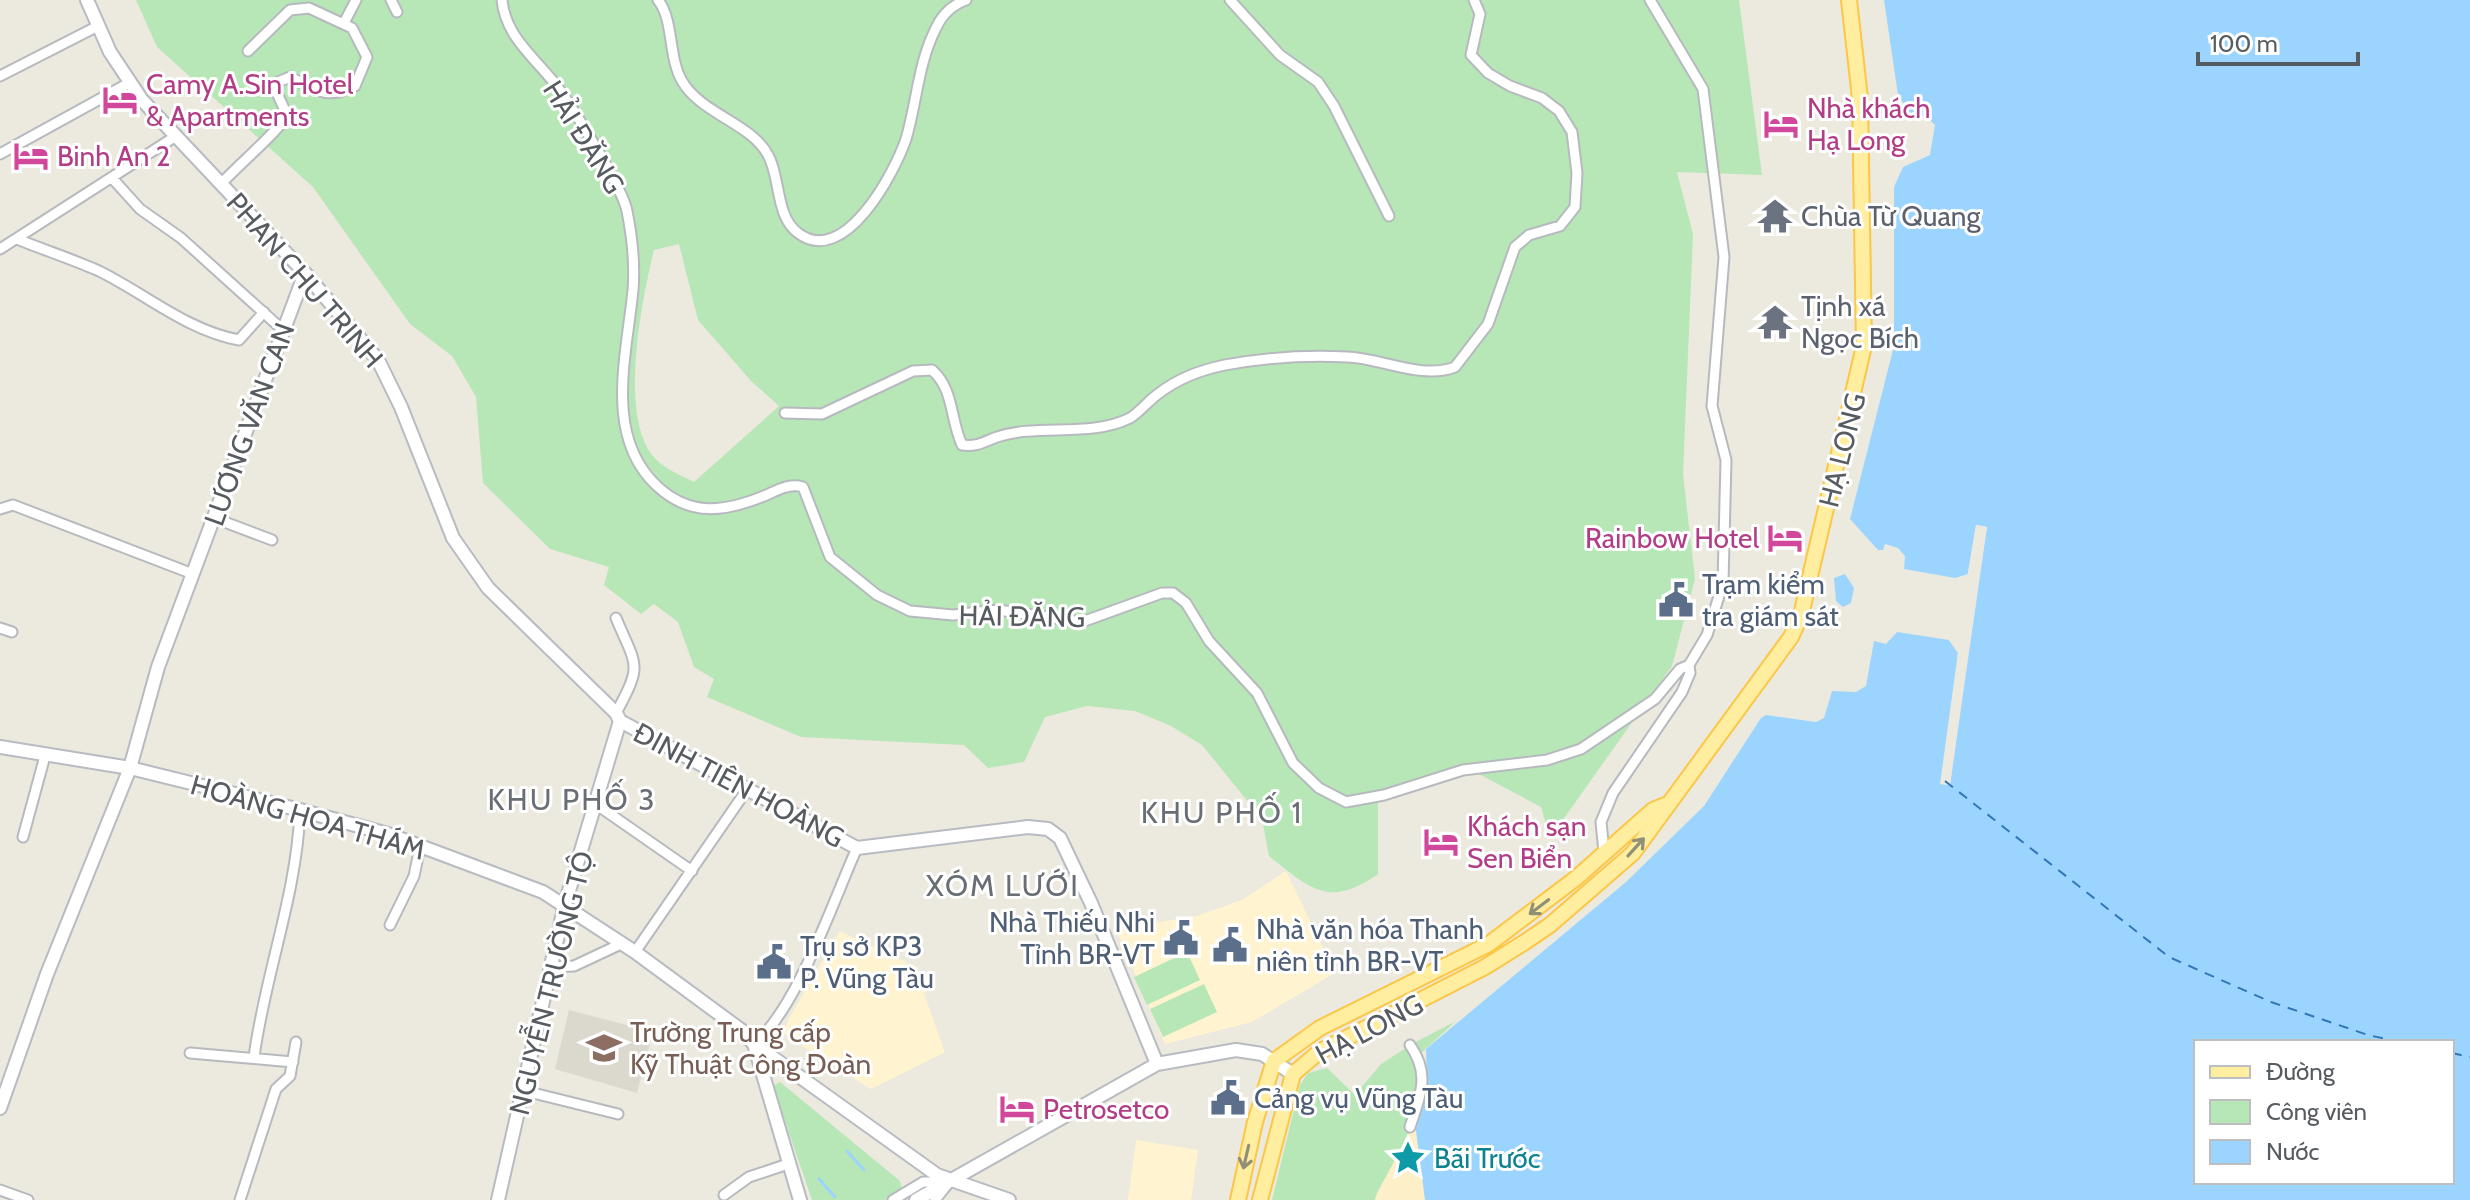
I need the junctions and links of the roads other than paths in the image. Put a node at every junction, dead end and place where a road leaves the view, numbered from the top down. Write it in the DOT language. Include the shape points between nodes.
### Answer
graph roads {
  1 [pos="87,0"];
  2 [pos="356,0"];
  3 [pos="391,0"];
  4 [pos="502,0"];
  5 [pos="658,0"];
  6 [pos="966,0"];
  7 [pos="1230,0"];
  8 [pos="1474,0"];
  9 [pos="1650,0"];
  10 [pos="1849,0"];
  11 [pos="397,12"];
  12 [pos="344,23"];
  13 [pos="98,26"];
  14 [pos="248,51"];
  15 [pos="0,76"];
  16 [pos="129,83"];
  17 [pos="176,136"];
  18 [pos="0,154"];
  19 [pos="112,178"];
  20 [pos="221,184"];
  21 [pos="1389,216"];
  22 [pos="17,239"];
  23 [pos="0,249"];
  24 [pos="305,273"];
  25 [pos="264,312"];
  26 [pos="284,331"];
  27 [pos="785,413"];
  28 [pos="0,509"];
  29 [pos="214,518"];
  30 [pos="272,540"];
  31 [pos="193,574"];
  32 [pos="616,618"];
  33 [pos="0,628"];
  34 [pos="12,632"];
  35 [pos="1689,665"];
  36 [pos="618,717"];
  37 [pos="0,747"];
  38 [pos="45,756"];
  39 [pos="130,768"];
  40 [pos="746,791"];
  41 [pos="597,805"];
  42 [pos="1665,805"];
  43 [pos="300,810"];
  44 [pos="23,837"];
  45 [pos="420,847"];
  46 [pos="857,848"];
  47 [pos="1604,852"];
  48 [pos="1616,868"];
  49 [pos="692,871"];
  50 [pos="565,904"];
  51 [pos="390,925"];
  52 [pos="623,943"];
  53 [pos="1489,944"];
  54 [pos="635,952"];
  55 [pos="1499,958"];
  56 [pos="552,967"];
  57 [pos="296,1042"];
  58 [pos="754,1044"];
  59 [pos="1410,1045"];
  60 [pos="190,1053"];
  61 [pos="254,1057"];
  62 [pos="1274,1061"];
  63 [pos="293,1062"];
  64 [pos="1157,1064"];
  65 [pos="1293,1074"];
  66 [pos="525,1091"];
  67 [pos="0,1108"];
  68 [pos="618,1114"];
  69 [pos="1410,1127"];
  70 [pos="788,1164"];
  71 [pos="949,1182"];
  72 [pos="0,1190"];
  73 [pos="724,1195"];
  74 [pos="28,1200"];
  75 [pos="240,1200"];
  76 [pos="498,1200"];
  77 [pos="800,1200"];
  78 [pos="893,1200"];
  79 [pos="916,1200"];
  80 [pos="935,1200"];
  81 [pos="1009,1200"];
  82 [pos="1238,1200"];
  83 [pos="1260,1200"];
  1 -- 13 [label="main road, PHAN CHU TRINH"];
  2 -- 12 [label="street"];
  3 -- 11 [label="street"];
  4 -- 35 [label="street, HẢI ĐĂNG" via="507,26 557,86 625,200 634,279 622,361 628,438 645,473 688,508 716,509 792,484 803,487 830,557 877,595 919,613 998,610 1082,622 1173,593 1257,693 1293,763 1319,788 1346,802 1463,770 1547,760 1581,749 1655,699"];
  5 -- 6 [label="street" via="686,87 767,153 794,230 811,241 825,241 853,225 893,172 935,29 943,15"];
  7 -- 21 [label="street" via="1280,55 1318,82"];
  8 -- 27 [label="street" via="1480,14 1471,55 1488,73 1559,111 1572,132 1577,173 1575,207 1560,226 1529,235 1515,247 1488,324 1455,367 1432,371 1325,356 1226,365 1188,375 1131,417 1112,424 1025,432 978,447 962,445 945,382 932,370 913,371 822,414"];
  9 -- 35 [label="street" via="1703,89 1724,257 1712,406 1726,460 1723,583 1707,635"];
  10 -- 42 [label="main road, HẠ LONG" via="1861,130 1864,346 1858,386 1801,615 1756,689"];
  12 -- 14 [label="street" via="309,8 290,10"];
  12 -- 20 [label="street" via="367,57 355,86 337,95 290,77 278,82 276,91 287,115 283,124"];
  13 -- 15 [label="street"];
  13 -- 16 [label="main road, PHAN CHU TRINH"];
  16 -- 17 [label="main road, PHAN CHU TRINH"];
  16 -- 18 [label="street"];
  17 -- 19 [label="street"];
  17 -- 20 [label="main road, PHAN CHU TRINH"];
  19 -- 22 [label="street"];
  19 -- 25 [label="street" via="140,209"];
  20 -- 24 [label="main road, PHAN CHU TRINH"];
  22 -- 23 [label="street"];
  22 -- 25 [label="street" via="99,272 173,315 224,337 239,340"];
  24 -- 26 [label="main road, LƯƠNG VĂN CAN"];
  24 -- 36 [label="main road, PHAN CHU TRINH" via="378,360 448,528 472,566"];
  25 -- 26 [label="street"];
  26 -- 29 [label="main road, LƯƠNG VĂN CAN"];
  28 -- 31 [label="street" via="13,505"];
  29 -- 30 [label="street"];
  29 -- 31 [label="main road, LƯƠNG VĂN CAN"];
  31 -- 39 [label="main road, LƯƠNG VĂN CAN" via="158,667"];
  32 -- 36 [label="street" via="635,664 635,678"];
  33 -- 34 [label="street"];
  35 -- 47 [label="street" via="1682,692 1613,793 1601,822"];
  36 -- 40 [label="main road, ĐINH TIÊN HOÀNG"];
  36 -- 41 [label="main road, NGUYỄN TRƯỜNG TỘ"];
  37 -- 38 [label="main road, HOÀNG HOA THÁM"];
  38 -- 39 [label="main road, HOÀNG HOA THÁM"];
  38 -- 44 [label="street"];
  39 -- 43 [label="main road, HOÀNG HOA THÁM"];
  39 -- 67 [label="main road, LƯƠNG VĂN CAN"];
  40 -- 46 [label="main road, ĐINH TIÊN HOÀNG"];
  40 -- 49 [label="street"];
  41 -- 49 [label="street"];
  41 -- 50 [label="main road, NGUYỄN TRƯỜNG TỘ"];
  42 -- 47 [label="main road, HẠ LONG"];
  48 -- 42 [label="main road, HẠ LONG, one-way" via="1656,825"];
  43 -- 45 [label="main road, HOÀNG HOA THÁM"];
  43 -- 61 [label="street" via="298,856 263,994"];
  45 -- 50 [label="main road, HOÀNG HOA THÁM"];
  45 -- 51 [label="street" via="414,876"];
  46 -- 58 [label="street" via="771,1030"];
  46 -- 64 [label="main road, ĐINH TIÊN HOÀNG" via="1048,829 1060,838 1091,903"];
  47 -- 48 [label="main road"];
  47 -- 53 [label="main road, HẠ LONG, one-way"];
  48 -- 55 [label="main road, HẠ LONG" via="1550,925"];
  49 -- 54 [label="street"];
  50 -- 52 [label="main road, HOÀNG HOA THÁM"];
  50 -- 56 [label="main road, NGUYỄN TRƯỜNG TỘ"];
  52 -- 54 [label="main road, HOÀNG HOA THÁM"];
  52 -- 56 [label="street" via="574,966"];
  53 -- 55 [label="main road"];
  53 -- 62 [label="main road, HẠ LONG" via="1320,1028"];
  54 -- 58 [label="main road, HOÀNG HOA THÁM"];
  55 -- 65 [label="main road, HẠ LONG" via="1319,1052"];
  56 -- 66 [label="main road, NGUYỄN TRƯỜNG TỘ"];
  57 -- 63 [label="street"];
  58 -- 70 [label="main road"];
  58 -- 71 [label="main road, HOÀNG HOA THÁM"];
  59 -- 69 [label="street" via="1422,1062 1422,1086"];
  60 -- 61 [label="street"];
  61 -- 63 [label="street"];
  62 -- 64 [label="main road" via="1236,1050"];
  62 -- 65 [label="main road"];
  62 -- 82 [label="main road, one-way"];
  63 -- 75 [label="street" via="290,1076 276,1089"];
  64 -- 71 [label="main road"];
  65 -- 83 [label="main road"];
  66 -- 68 [label="street"];
  66 -- 76 [label="main road, NGUYỄN TRƯỜNG TỘ"];
  70 -- 73 [label="street" via="749,1177"];
  70 -- 77 [label="main road"];
  71 -- 78 [label="street" via="923,1182"];
  71 -- 79 [label="main road"];
  71 -- 80 [label="street"];
  71 -- 81 [label="main road, HOÀNG HOA THÁM"];
  72 -- 74 [label="street"];
}
